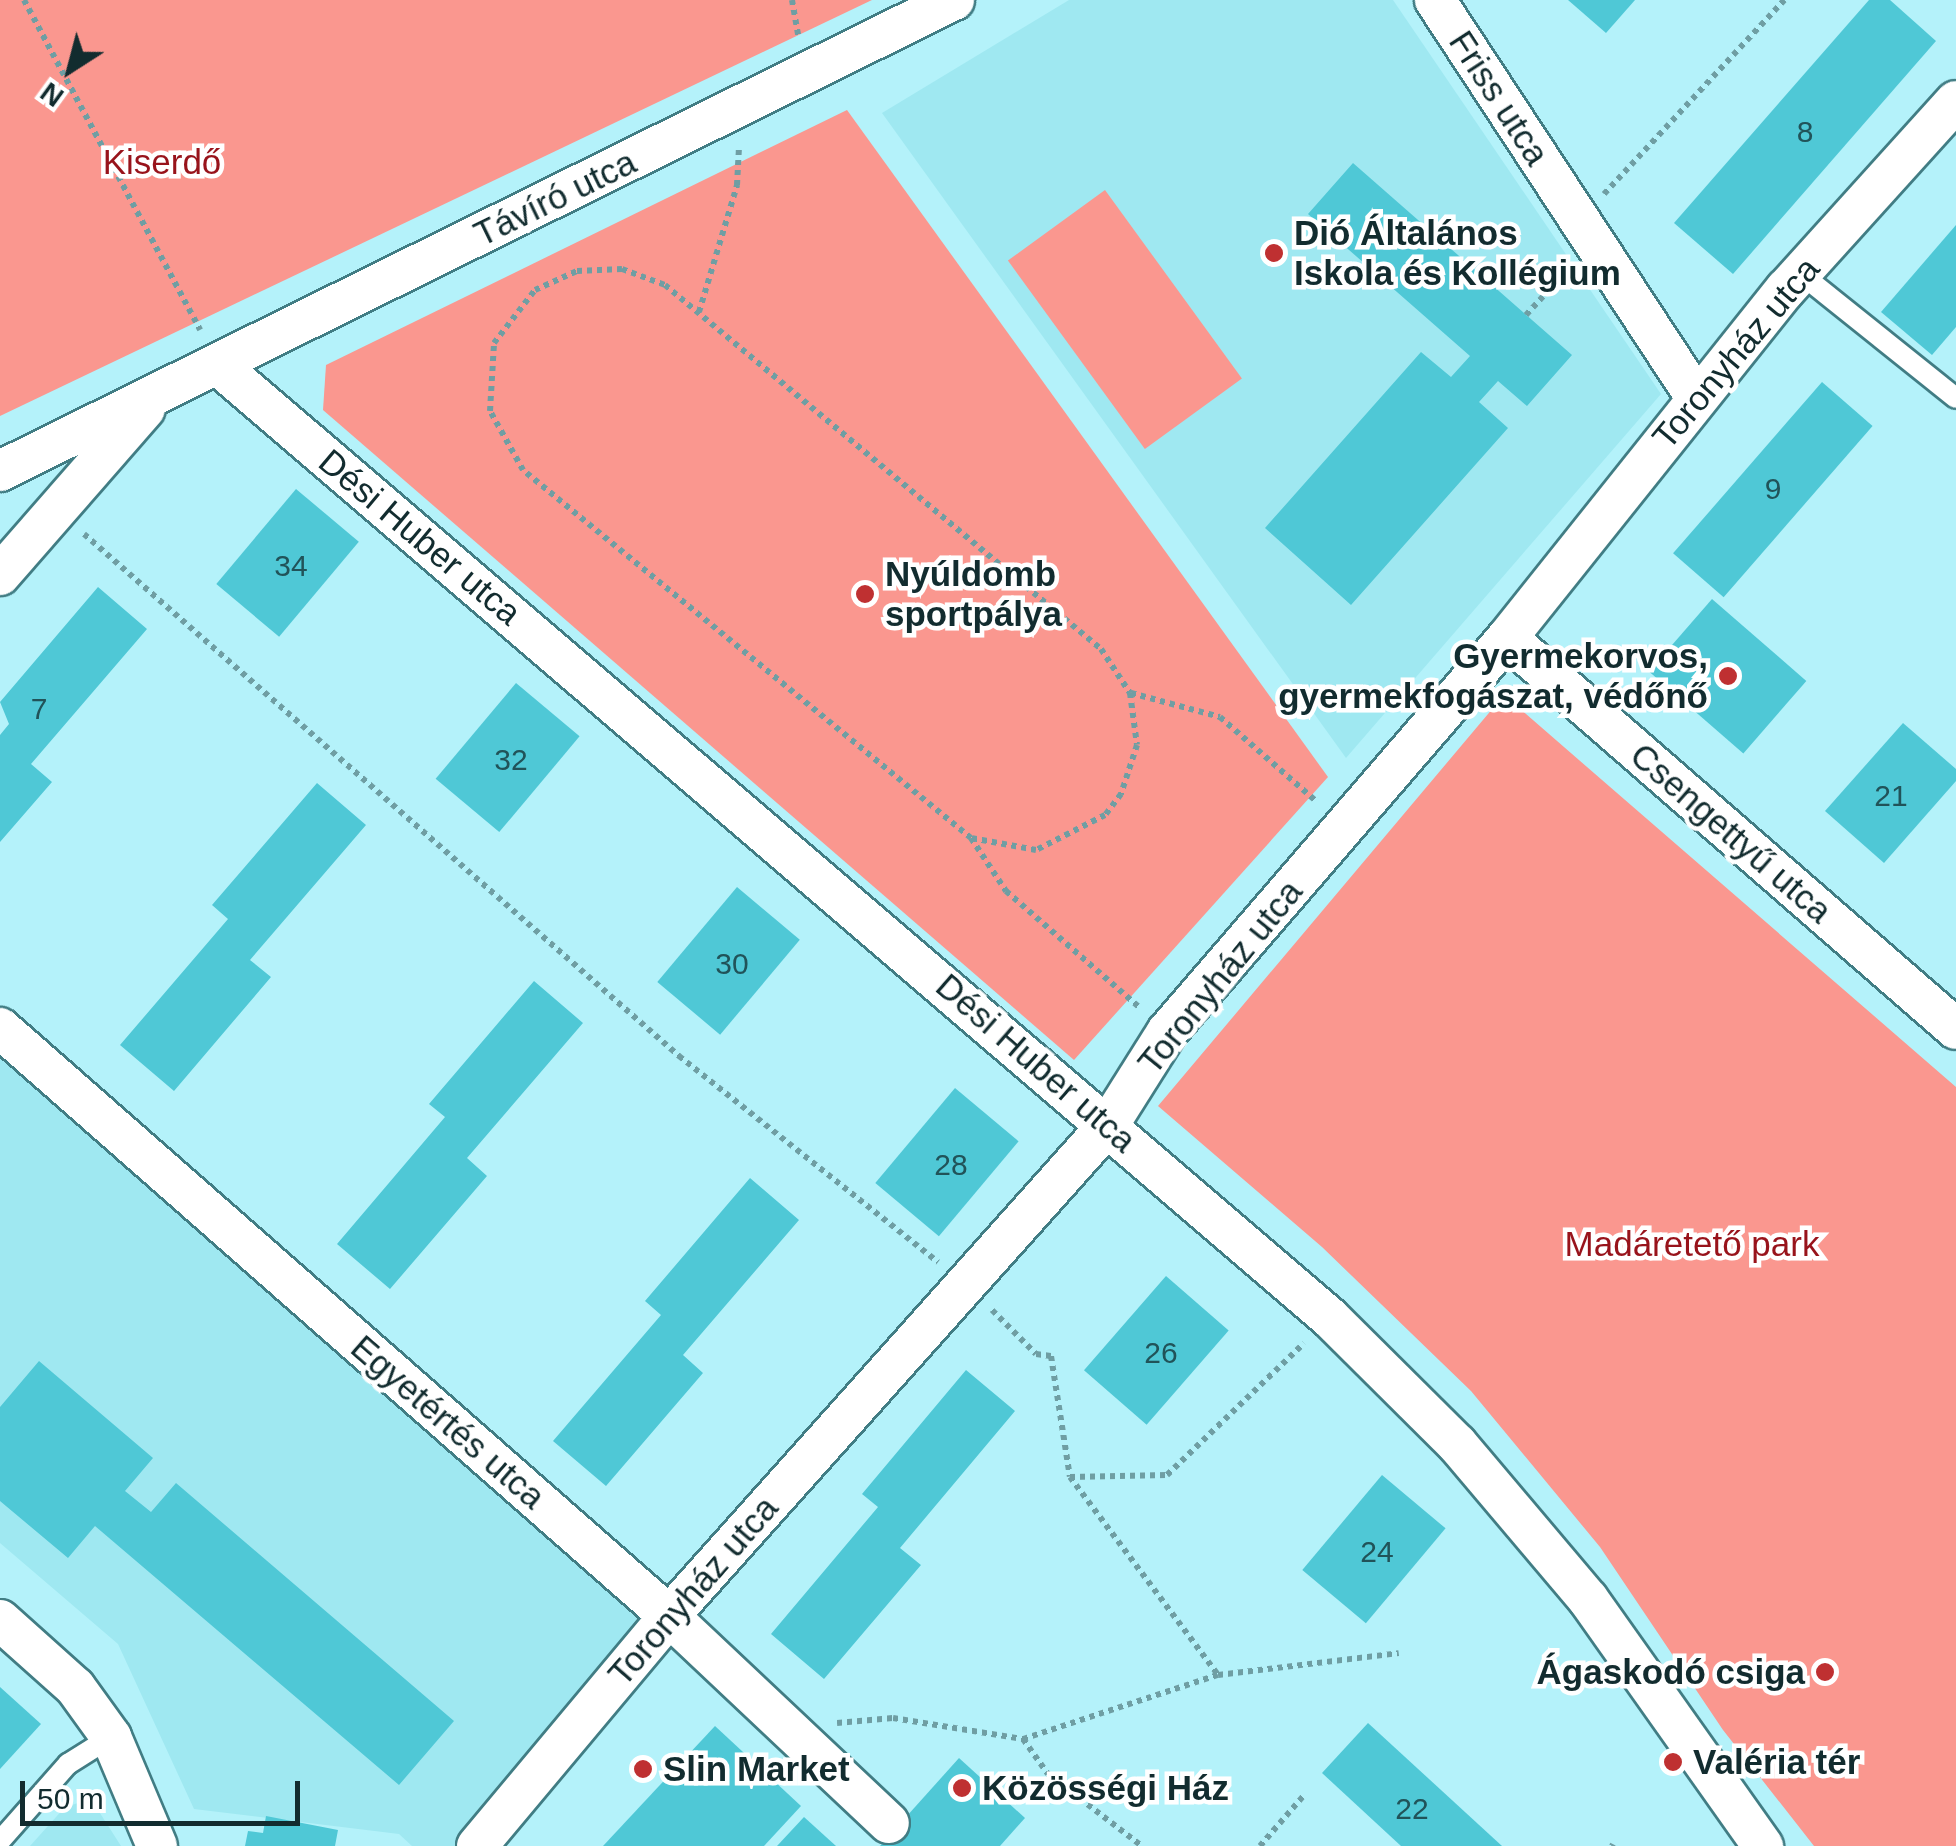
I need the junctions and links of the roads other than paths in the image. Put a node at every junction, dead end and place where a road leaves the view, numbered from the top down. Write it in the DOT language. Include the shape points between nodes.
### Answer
graph roads {
  1 [pos="954,0"];
  2 [pos="1435,0"];
  3 [pos="1956,101"];
  4 [pos="1801,274"];
  5 [pos="219,366"];
  6 [pos="157,396"];
  7 [pos="1696,396"];
  8 [pos="1956,398"];
  9 [pos="0,471"];
  10 [pos="0,576"];
  11 [pos="1507,638"];
  12 [pos="0,1028"];
  13 [pos="1956,1030"];
  14 [pos="1108,1124"];
  15 [pos="669,1616"];
  16 [pos="0,1620"];
  17 [pos="111,1737"];
  18 [pos="888,1823"];
  19 [pos="0,1841"];
  20 [pos="158,1846"];
  21 [pos="476,1846"];
  22 [pos="1763,1846"];
  1 -- 5 [label="street, Távíró utca"];
  2 -- 7 [label="street, Friss utca"];
  3 -- 4 [label="street, Toronyház utca"];
  4 -- 7 [label="street, Toronyház utca"];
  4 -- 8 [label="lane"];
  5 -- 6 [label="street, Távíró utca"];
  5 -- 14 [label="street, Dési Huber utca"];
  6 -- 9 [label="street, Távíró utca"];
  6 -- 10 [label="street, Távíró utca"];
  7 -- 11 [label="street, Toronyház utca"];
  11 -- 13 [label="street, Csengettyű utca"];
  11 -- 14 [label="street, Toronyház utca" via="1168,1032"];
  12 -- 15 [label="street, Egyetértés utca"];
  14 -- 15 [label="street, Toronyház utca"];
  14 -- 22 [label="street, Dési Huber utca" via="1330,1318 1457,1444 1588,1599"];
  15 -- 18 [label="street, Egyetértés utca"];
  15 -- 21 [label="street, Toronyház utca"];
  16 -- 17 [label="street" via="75,1686"];
  17 -- 19 [label="lane" via="68,1764"];
  17 -- 20 [label="street"];
}
